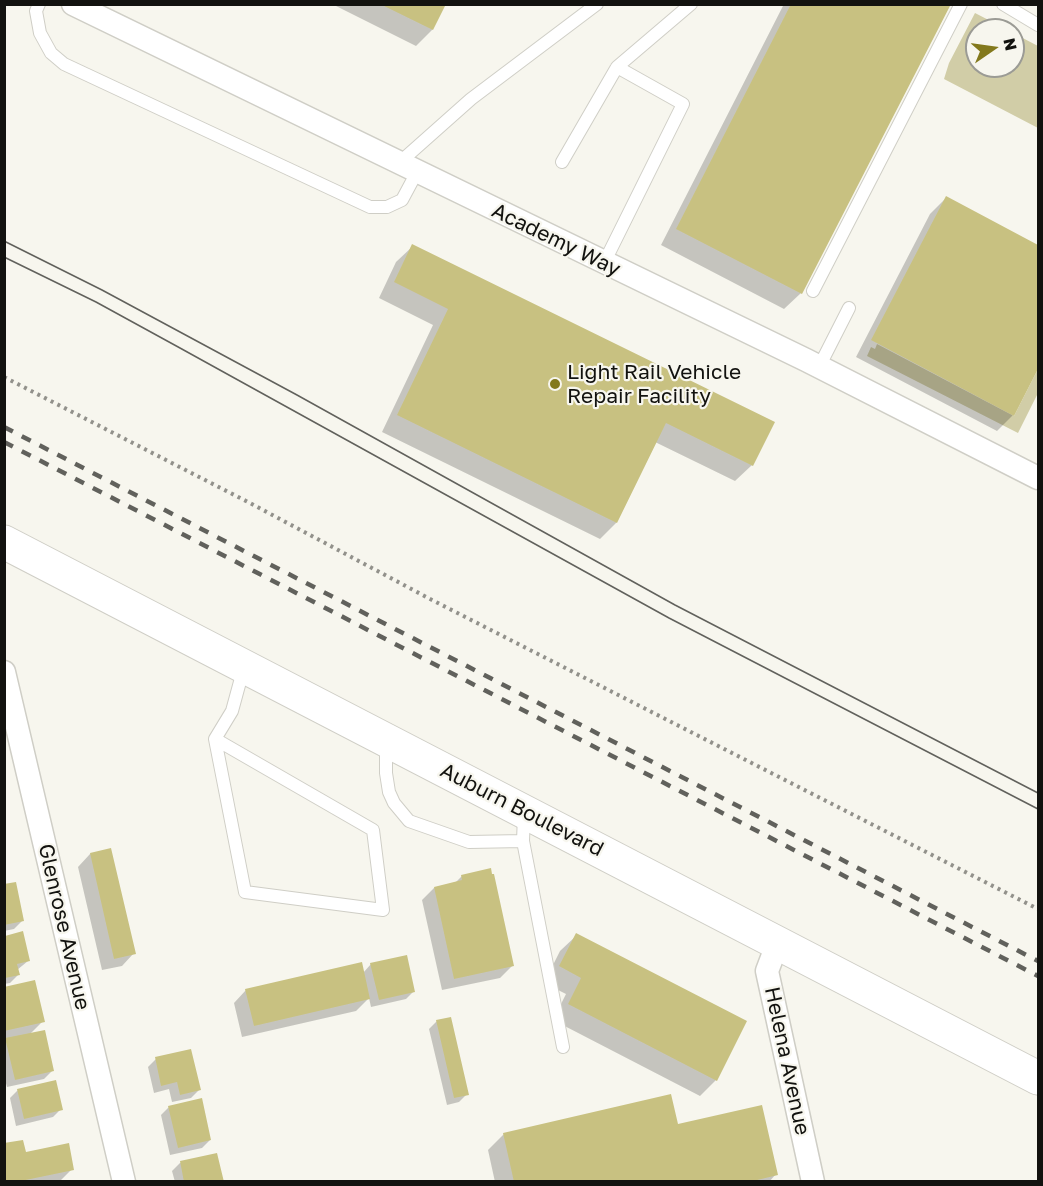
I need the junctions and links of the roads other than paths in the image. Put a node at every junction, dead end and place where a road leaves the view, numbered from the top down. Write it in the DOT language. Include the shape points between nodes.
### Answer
graph roads {
  1 [pos="39,4"];
  2 [pos="73,4"];
  3 [pos="597,4"];
  4 [pos="691,4"];
  5 [pos="961,4"];
  6 [pos="1003,4"];
  7 [pos="1038,25"];
  8 [pos="617,67"];
  9 [pos="562,162"];
  10 [pos="408,167"];
  11 [pos="604,263"];
  12 [pos="813,291"];
  13 [pos="849,308"];
  14 [pos="819,367"];
  15 [pos="1038,478"];
  16 [pos="4,542"];
  17 [pos="244,666"];
  18 [pos="4,672"];
  19 [pos="215,739"];
  20 [pos="386,739"];
  21 [pos="13,747"];
  22 [pos="524,826"];
  23 [pos="777,942"];
  24 [pos="563,1047"];
  25 [pos="1038,1078"];
  26 [pos="124,1182"];
  27 [pos="813,1182"];
  1 -- 10 [label="lane" via="36,11 40,33 51,53 64,64 370,207 387,207 402,200"];
  2 -- 10 [label="street, Academy Way"];
  3 -- 10 [label="lane" via="471,99"];
  4 -- 8 [label="lane"];
  5 -- 12 [label="lane"];
  6 -- 7 [label="lane"];
  8 -- 9 [label="lane"];
  8 -- 11 [label="lane" via="684,104"];
  10 -- 11 [label="street, Academy Way"];
  11 -- 14 [label="street, Academy Way"];
  13 -- 14 [label="lane"];
  14 -- 15 [label="street, Academy Way"];
  16 -- 17 [label="street, Auburn Boulevard"];
  17 -- 19 [label="lane" via="232,711"];
  17 -- 20 [label="street, Auburn Boulevard"];
  18 -- 21 [label="street, Glenrose Avenue"];
  19 -- 19 [label="lane" via="245,892 383,910 373,830"];
  20 -- 22 [label="street, Auburn Boulevard"];
  20 -- 22 [label="lane" via="389,792 409,821 469,842"];
  21 -- 26 [label="street, Glenrose Avenue"];
  22 -- 23 [label="street, Auburn Boulevard"];
  22 -- 24 [label="lane"];
  23 -- 25 [label="street, Auburn Boulevard"];
  23 -- 27 [label="street, Helena Avenue" via="767,971"];
}
